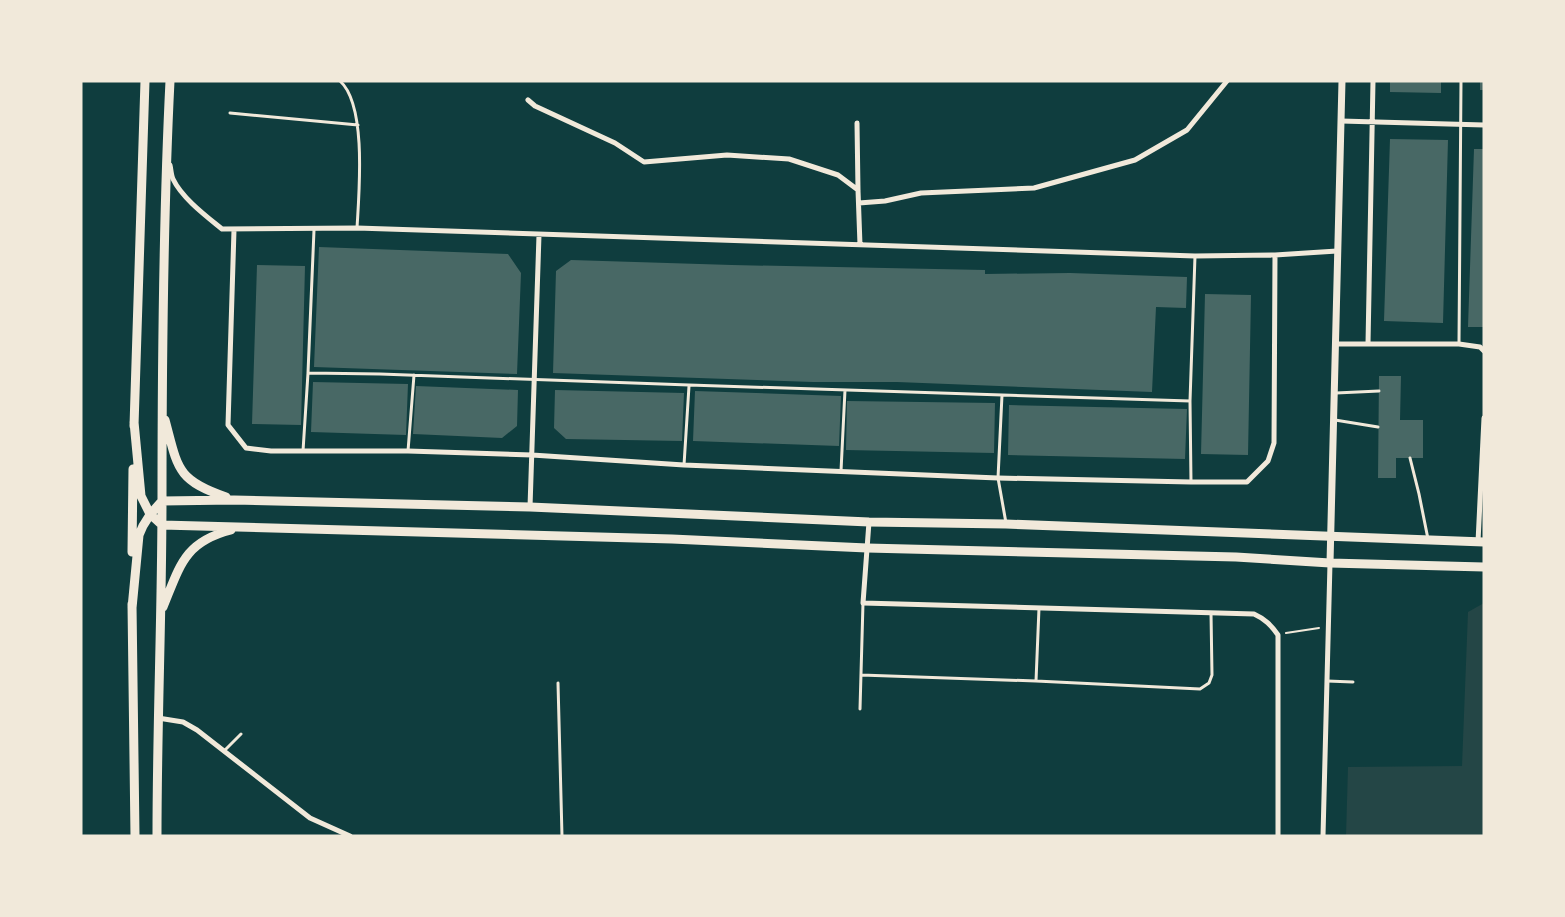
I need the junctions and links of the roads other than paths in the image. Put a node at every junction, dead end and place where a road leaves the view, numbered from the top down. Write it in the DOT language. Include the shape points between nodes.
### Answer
graph roads {
  1 [pos="145,81"];
  2 [pos="171,81"];
  3 [pos="340,81"];
  4 [pos="1227,81"];
  5 [pos="1342,81"];
  6 [pos="1373,81"];
  7 [pos="1461,81"];
  8 [pos="528,100"];
  9 [pos="230,113"];
  10 [pos="1341,121"];
  11 [pos="1372,121"];
  12 [pos="857,123"];
  13 [pos="1460,124"];
  14 [pos="358,125"];
  15 [pos="1484,125"];
  16 [pos="167,139"];
  17 [pos="858,190"];
  18 [pos="859,203"];
  19 [pos="314,228"];
  20 [pos="357,228"];
  21 [pos="234,230"];
  22 [pos="539,235"];
  23 [pos="860,245"];
  24 [pos="1337,251"];
  25 [pos="1275,255"];
  26 [pos="1195,256"];
  27 [pos="1335,344"];
  28 [pos="1368,344"];
  29 [pos="1459,344"];
  30 [pos="1484,351"];
  31 [pos="308,373"];
  32 [pos="414,375"];
  33 [pos="533,380"];
  34 [pos="689,385"];
  35 [pos="844,390"];
  36 [pos="1378,391"];
  37 [pos="1334,393"];
  38 [pos="1002,396"];
  39 [pos="1190,401"];
  40 [pos="161,406"];
  41 [pos="1484,418"];
  42 [pos="1333,420"];
  43 [pos="134,422"];
  44 [pos="1378,426"];
  45 [pos="303,451"];
  46 [pos="408,451"];
  47 [pos="532,455"];
  48 [pos="1410,458"];
  49 [pos="684,465"];
  50 [pos="841,471"];
  51 [pos="998,478"];
  52 [pos="1191,483"];
  53 [pos="1482,490"];
  54 [pos="234,500"];
  55 [pos="162,501"];
  56 [pos="530,507"];
  57 [pos="150,514"];
  58 [pos="869,522"];
  59 [pos="1006,524"];
  60 [pos="162,525"];
  61 [pos="242,528"];
  62 [pos="1330,536"];
  63 [pos="1428,540"];
  64 [pos="1481,542"];
  65 [pos="867,548"];
  66 [pos="1330,563"];
  67 [pos="1484,567"];
  68 [pos="863,603"];
  69 [pos="132,608"];
  70 [pos="1039,608"];
  71 [pos="161,611"];
  72 [pos="1211,613"];
  73 [pos="861,675"];
  74 [pos="1036,681"];
  75 [pos="1328,681"];
  76 [pos="1353,682"];
  77 [pos="558,683"];
  78 [pos="860,709"];
  79 [pos="158,718"];
  80 [pos="240,734"];
  81 [pos="224,751"];
  82 [pos="135,836"];
  83 [pos="157,836"];
  84 [pos="350,836"];
  85 [pos="562,836"];
  86 [pos="1278,836"];
  87 [pos="1323,836"];
  1 -- 43 [label="main road"];
  2 -- 16 [label="main road"];
  3 -- 14 [label="lane" via="345,85"];
  4 -- 18 [label="street" via="1187,130 1135,160 1034,188 921,193"];
  5 -- 10 [label="street"];
  6 -- 11 [label="street"];
  7 -- 13 [label="lane"];
  8 -- 17 [label="street" via="615,143 644,162 726,155 789,159 838,175"];
  9 -- 14 [label="lane"];
  10 -- 11 [label="street"];
  10 -- 24 [label="street"];
  11 -- 13 [label="street"];
  11 -- 28 [label="street"];
  12 -- 17 [label="street"];
  13 -- 15 [label="street"];
  13 -- 29 [label="lane"];
  14 -- 20 [label="lane"];
  16 -- 21 [label="street" via="172,178 222,229"];
  16 -- 40 [label="main road"];
  17 -- 18 [label="street"];
  18 -- 23 [label="street"];
  19 -- 20 [label="street"];
  19 -- 21 [label="street"];
  19 -- 31 [label="lane"];
  20 -- 22 [label="street"];
  21 -- 45 [label="street" via="228,425 246,448"];
  22 -- 23 [label="street"];
  22 -- 33 [label="street"];
  23 -- 26 [label="street"];
  24 -- 25 [label="street"];
  24 -- 27 [label="street"];
  25 -- 26 [label="street"];
  25 -- 52 [label="street" via="1274,443 1268,461 1247,482"];
  26 -- 39 [label="lane"];
  27 -- 28 [label="street"];
  27 -- 37 [label="street"];
  28 -- 29 [label="street"];
  29 -- 30 [label="street"];
  31 -- 32 [label="lane"];
  31 -- 45 [label="lane"];
  32 -- 33 [label="lane"];
  32 -- 46 [label="lane"];
  33 -- 34 [label="lane"];
  33 -- 47 [label="street"];
  34 -- 35 [label="lane"];
  34 -- 49 [label="lane"];
  35 -- 38 [label="lane"];
  35 -- 50 [label="lane"];
  36 -- 37 [label="lane"];
  37 -- 42 [label="street"];
  38 -- 39 [label="lane"];
  38 -- 51 [label="lane"];
  39 -- 52 [label="lane"];
  40 -- 54 [label="main road" via="178,466 198,486"];
  40 -- 55 [label="main road"];
  41 -- 53 [label="street"];
  42 -- 44 [label="lane"];
  42 -- 62 [label="street"];
  43 -- 57 [label="main road" via="139,488"];
  43 -- 69 [label="main road"];
  45 -- 46 [label="street"];
  46 -- 47 [label="street"];
  47 -- 49 [label="street"];
  47 -- 56 [label="street"];
  48 -- 63 [label="lane"];
  49 -- 50 [label="street"];
  50 -- 51 [label="street"];
  51 -- 52 [label="street"];
  51 -- 59 [label="lane"];
  53 -- 64 [label="street"];
  54 -- 55 [label="main road"];
  54 -- 56 [label="main road"];
  55 -- 57 [label="main road"];
  55 -- 60 [label="main road"];
  56 -- 58 [label="main road"];
  57 -- 60 [label="main road"];
  57 -- 69 [label="main road" via="139,535"];
  58 -- 59 [label="main road"];
  58 -- 65 [label="street"];
  59 -- 62 [label="main road"];
  60 -- 61 [label="main road"];
  60 -- 71 [label="main road"];
  61 -- 65 [label="main road"];
  61 -- 71 [label="main road" via="220,533 195,546 184,559"];
  62 -- 63 [label="main road"];
  62 -- 66 [label="street"];
  63 -- 64 [label="main road"];
  65 -- 66 [label="main road"];
  65 -- 68 [label="street"];
  66 -- 67 [label="main road"];
  66 -- 75 [label="street"];
  68 -- 70 [label="street"];
  68 -- 73 [label="lane"];
  69 -- 82 [label="main road"];
  70 -- 72 [label="street"];
  70 -- 74 [label="lane"];
  71 -- 79 [label="main road"];
  72 -- 74 [label="lane" via="1212,675 1200,689"];
  72 -- 86 [label="street" via="1254,614 1278,635"];
  73 -- 74 [label="lane"];
  73 -- 78 [label="lane"];
  75 -- 76 [label="lane"];
  75 -- 87 [label="street"];
  77 -- 85 [label="lane"];
  79 -- 81 [label="street" via="183,722"];
  79 -- 83 [label="main road"];
  80 -- 81 [label="lane"];
  81 -- 84 [label="street" via="310,818"];
}
